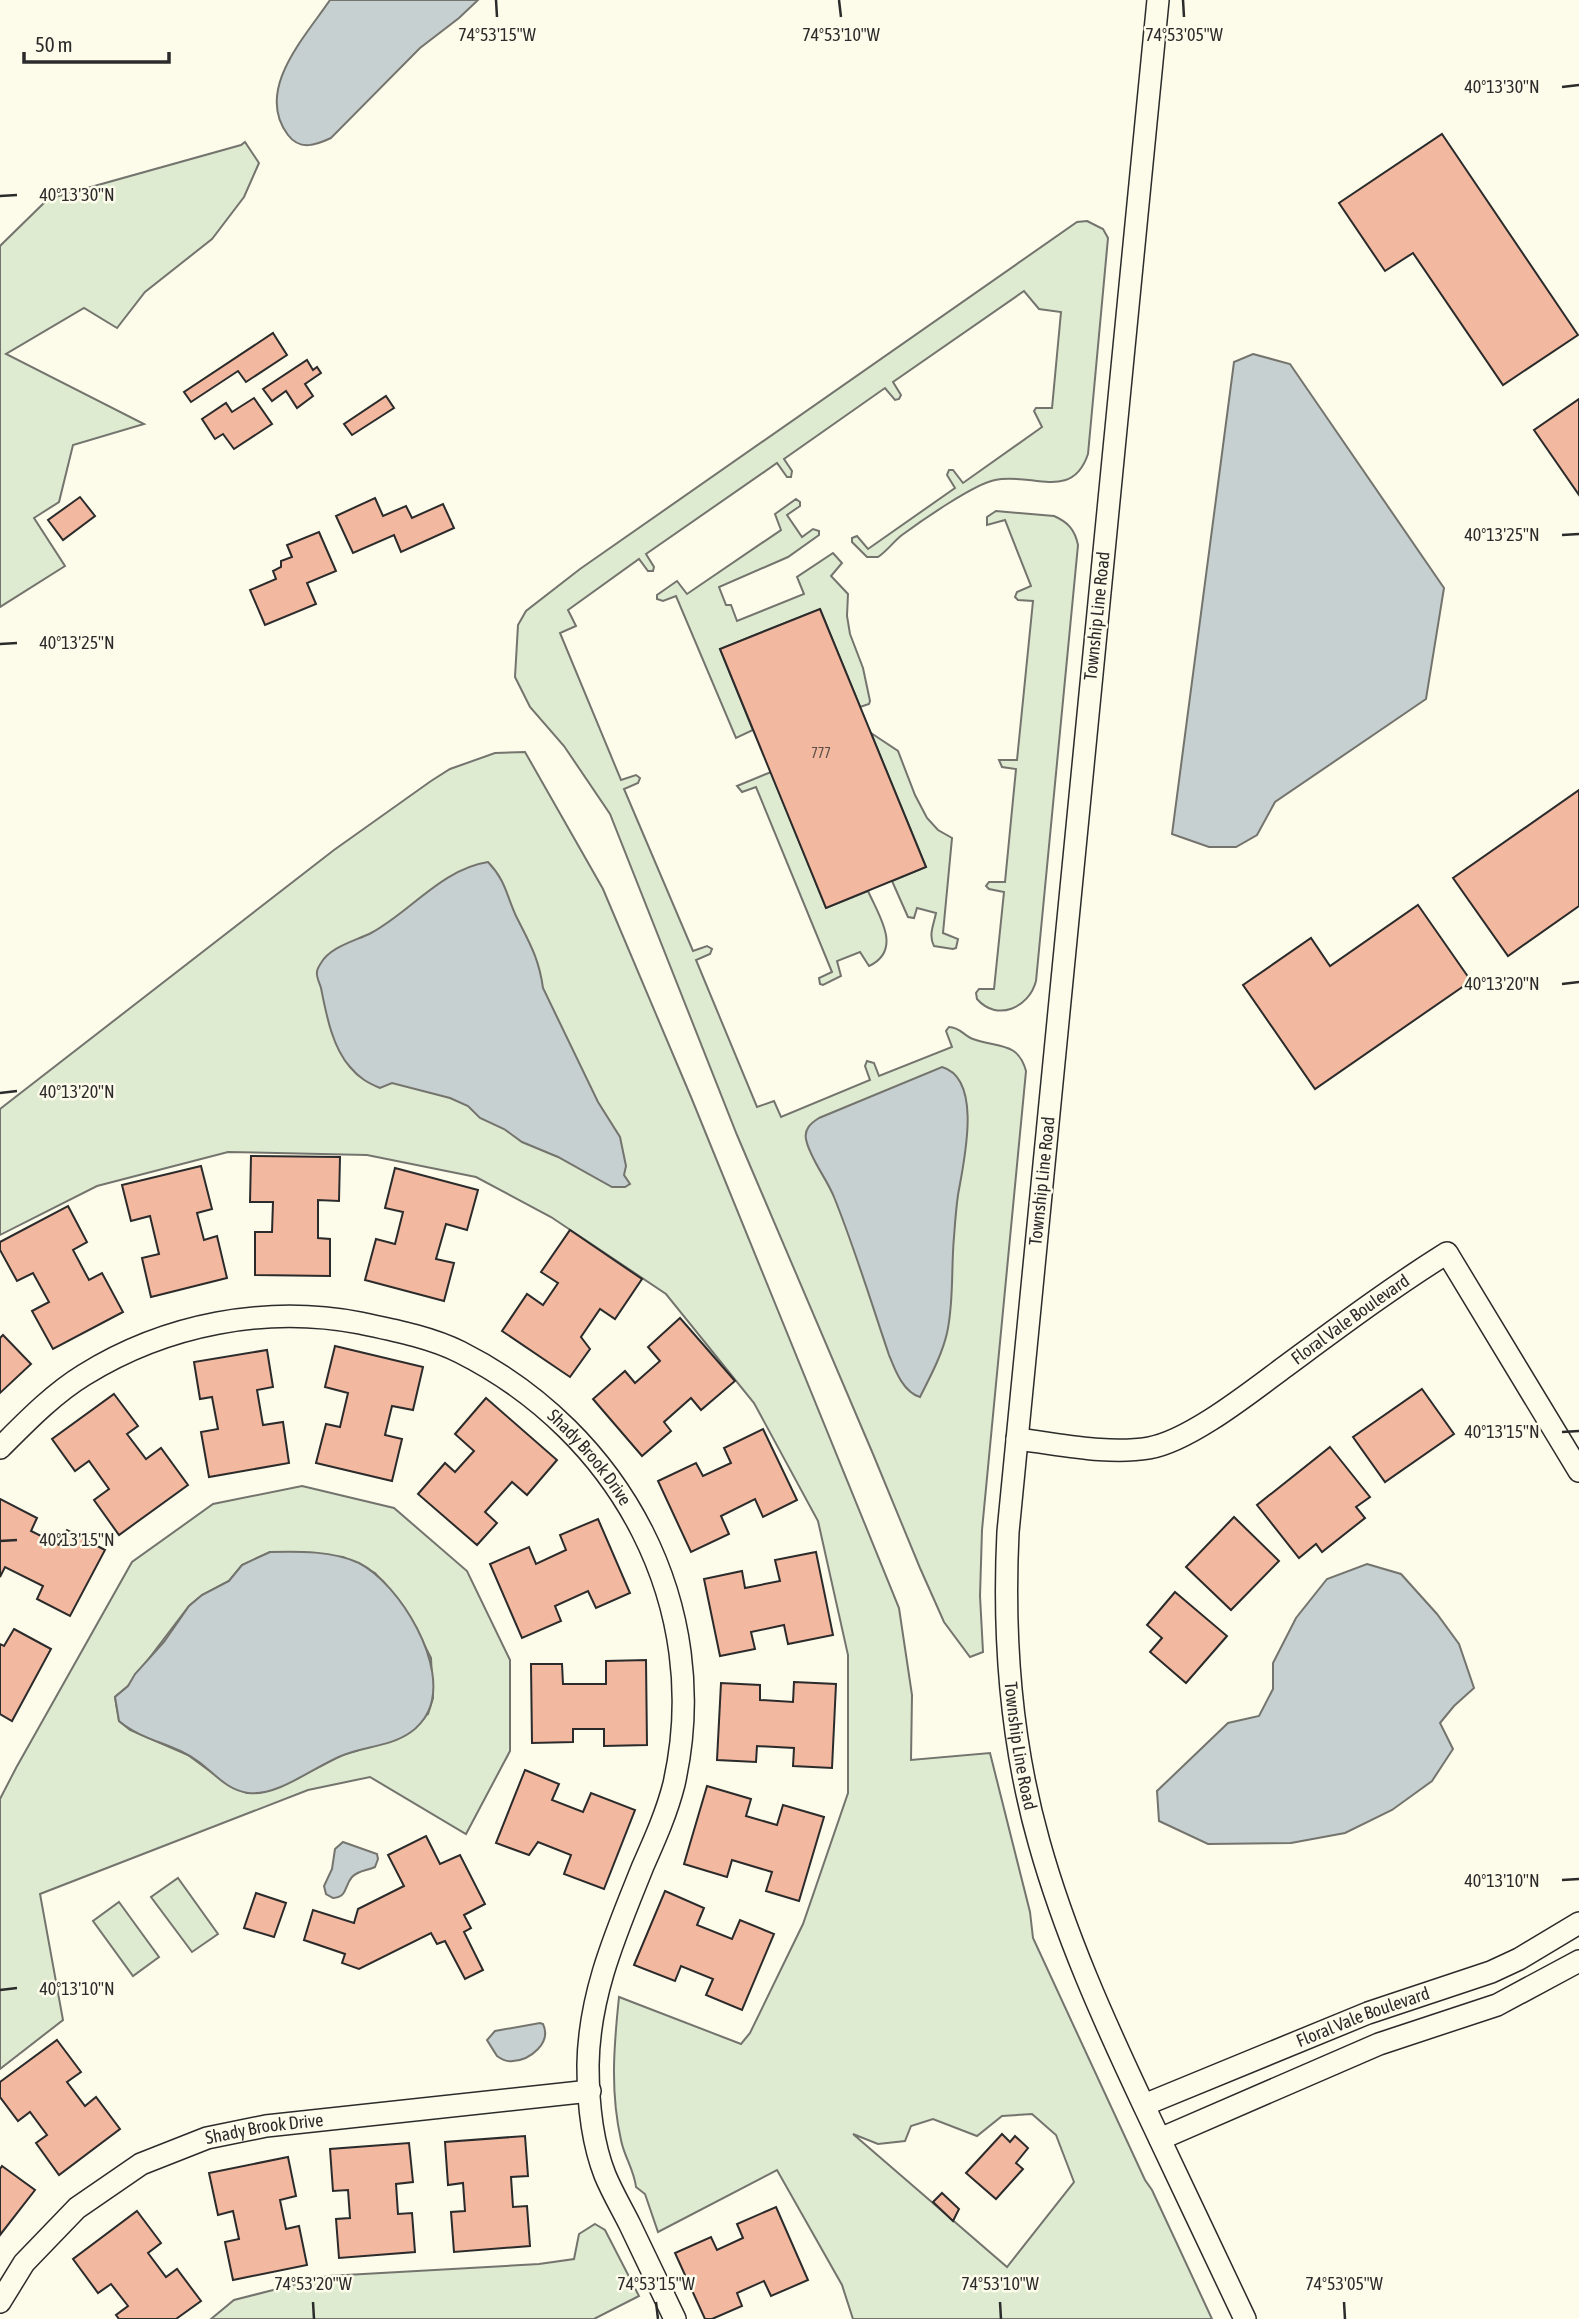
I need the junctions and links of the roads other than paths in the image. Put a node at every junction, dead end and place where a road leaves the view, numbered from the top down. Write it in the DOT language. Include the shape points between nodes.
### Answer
graph roads {
  1 [pos="1158,0"];
  2 [pos="1017,1439"];
  3 [pos="0,1448"];
  4 [pos="1579,1471"];
  5 [pos="1579,1923"];
  6 [pos="1579,1961"];
  7 [pos="590,2091"];
  8 [pos="1144,2105"];
  9 [pos="1160,2139"];
  10 [pos="0,2302"];
  11 [pos="675,2319"];
  12 [pos="1245,2319"];
  1 -- 2 [label="street, Township Line Road"];
  2 -- 4 [label="street, Floral Vale Boulevard" via="1110,1450 1162,1445 1236,1403 1383,1294 1447,1254"];
  2 -- 8 [label="street, Township Line Road" via="1006,1566 1015,1720 1026,1786 1072,1945"];
  3 -- 7 [label="street, Shady Brook Drive" via="34,1413 83,1375 145,1343 255,1316 325,1316 393,1330 457,1351 505,1379 558,1419 590,1451 623,1497 660,1569 680,1652 683,1718 667,1808 608,1951 594,2003"];
  5 -- 8 [label="street, Floral Vale Boulevard" via="1491,1972 1368,2013"];
  6 -- 9 [label="street, Floral Vale Boulevard" via="1497,2005 1379,2044"];
  7 -- 10 [label="street, Shady Brook Drive" via="266,2126 207,2138 141,2164 77,2208 24,2263"];
  7 -- 11 [label="street, Shady Brook Drive" via="605,2175"];
  8 -- 9 [label="street, Township Line Road"];
  9 -- 12 [label="street, Township Line Road"];
}
